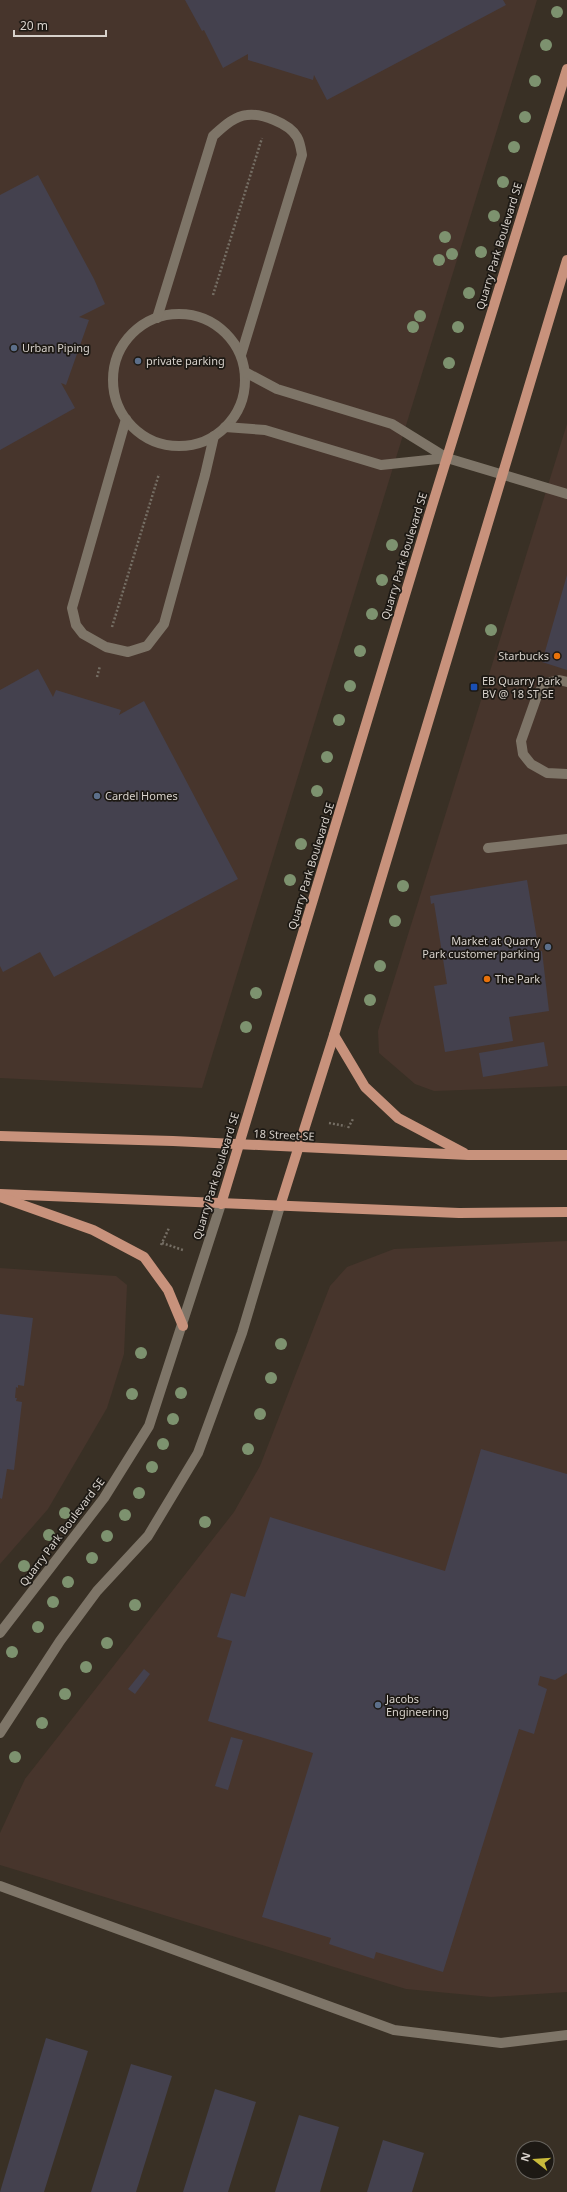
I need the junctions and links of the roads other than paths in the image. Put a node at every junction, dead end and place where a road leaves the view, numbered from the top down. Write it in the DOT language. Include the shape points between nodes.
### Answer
graph roads {
  1 [pos="567,69"];
  2 [pos="567,260"];
  3 [pos="157,318"];
  4 [pos="241,355"];
  5 [pos="245,372"];
  6 [pos="126,419"];
  7 [pos="225,428"];
  8 [pos="214,436"];
  9 [pos="447,458"];
  10 [pos="501,475"];
  11 [pos="567,494"];
  12 [pos="567,682"];
  13 [pos="567,774"];
  14 [pos="567,839"];
  15 [pos="488,848"];
  16 [pos="334,1035"];
  17 [pos="0,1136"];
  18 [pos="240,1144"];
  19 [pos="299,1148"];
  20 [pos="468,1155"];
  21 [pos="567,1155"];
  22 [pos="0,1196"];
  23 [pos="221,1204"];
  24 [pos="280,1206"];
  25 [pos="567,1212"];
  26 [pos="182,1326"];
  27 [pos="0,1632"];
  28 [pos="0,1733"];
  29 [pos="0,1886"];
  30 [pos="567,2035"];
  1 -- 9 [label="main road, Quarry Park Boulevard SE"];
  2 -- 10 [label="main road"];
  3 -- 4 [label="street" via="174,314 206,320 225,332"];
  3 -- 4 [label="street" via="213,136 229,122 246,115 268,117 281,123 296,136 302,154"];
  3 -- 6 [label="street" via="139,327 125,342 116,360 113,381 117,401"];
  4 -- 5 [label="street"];
  5 -- 7 [label="street" via="244,392 237,412"];
  5 -- 9 [label="street" via="277,389 392,424"];
  6 -- 8 [label="street" via="140,433 157,442 177,446 190,445"];
  6 -- 8 [label="street" via="72,608 76,625 83,634 106,647 128,652 147,646 164,624 206,475"];
  7 -- 8 [label="street"];
  7 -- 9 [label="street" via="265,430 381,465"];
  9 -- 10 [label="street"];
  9 -- 18 [label="main road, Quarry Park Boulevard SE"];
  10 -- 11 [label="street"];
  10 -- 16 [label="main road"];
  12 -- 13 [label="street" via="559,680 546,683 538,694 522,741 523,754 530,764 547,773"];
  14 -- 15 [label="street"];
  16 -- 19 [label="main road"];
  16 -- 20 [label="main road" via="365,1086 398,1118"];
  17 -- 18 [label="main road, 18 Street SE"];
  18 -- 19 [label="main road, 18 Street SE"];
  18 -- 23 [label="main road, Quarry Park Boulevard SE"];
  19 -- 20 [label="main road, 18 Street SE"];
  19 -- 24 [label="main road"];
  20 -- 21 [label="main road, 18 Street SE"];
  22 -- 23 [label="main road"];
  22 -- 26 [label="main road" via="93,1230 144,1257 168,1290"];
  23 -- 24 [label="main road"];
  23 -- 26 [label="street, Quarry Park Boulevard SE"];
  24 -- 25 [label="main road" via="459,1214"];
  24 -- 28 [label="street" via="242,1333 198,1453 148,1536 92,1597"];
  26 -- 27 [label="street, Quarry Park Boulevard SE" via="149,1426 104,1498"];
  29 -- 30 [label="street" via="394,2030 501,2043"];
}
